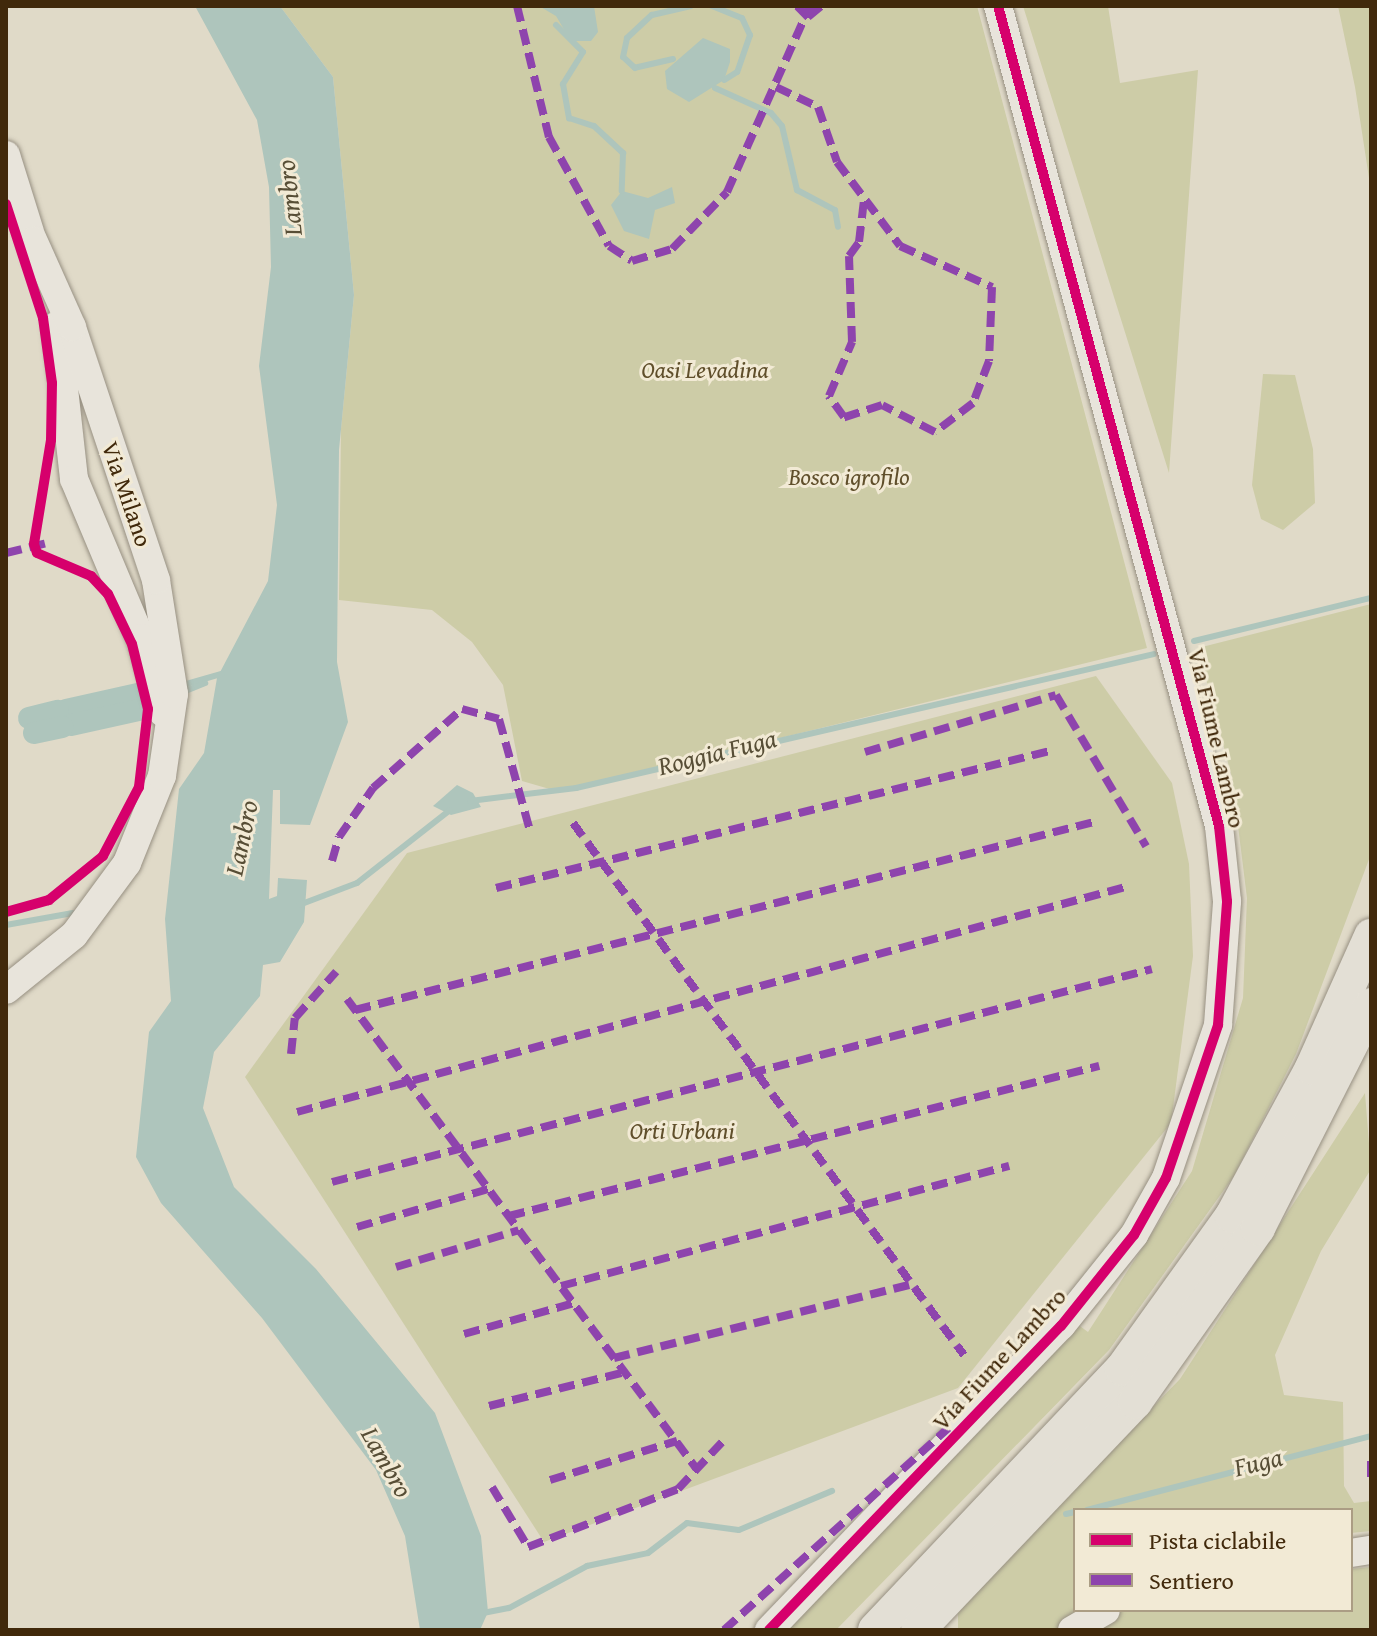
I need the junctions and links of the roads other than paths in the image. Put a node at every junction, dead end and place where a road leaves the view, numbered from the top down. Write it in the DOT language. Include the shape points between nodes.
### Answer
graph roads {
  1 [pos="998,6"];
  2 [pos="6,155"];
  3 [pos="33,240"];
  4 [pos="166,757"];
  5 [pos="1371,936"];
  6 [pos="6,990"];
  7 [pos="1371,1005"];
  8 [pos="952,1594"];
  9 [pos="1103,1612"];
  10 [pos="769,1630"];
  11 [pos="875,1630"];
  12 [pos="918,1630"];
  13 [pos="951,1630"];
  14 [pos="1072,1630"];
  1 -- 10 [label="street, Via Fiume Lambro" via="1219,826 1227,901 1218,1025 1166,1178 1134,1235 1061,1326"];
  2 -- 3 [label="street, Via Milano"];
  3 -- 4 [label="street, Via Milano" via="60,340 74,479 150,663"];
  3 -- 4 [label="street, Via Milano" via="72,327 162,599 175,676"];
  4 -- 6 [label="street, Via Milano" via="141,836 106,897 60,949"];
  5 -- 11 [label="main road" via="1312,1068 1232,1216 1122,1369"];
  7 -- 8 [label="main road" via="1258,1228 1135,1402"];
  8 -- 12 [label="main road"];
  8 -- 13 [label="main road"];
  9 -- 14 [label="street"];
}
